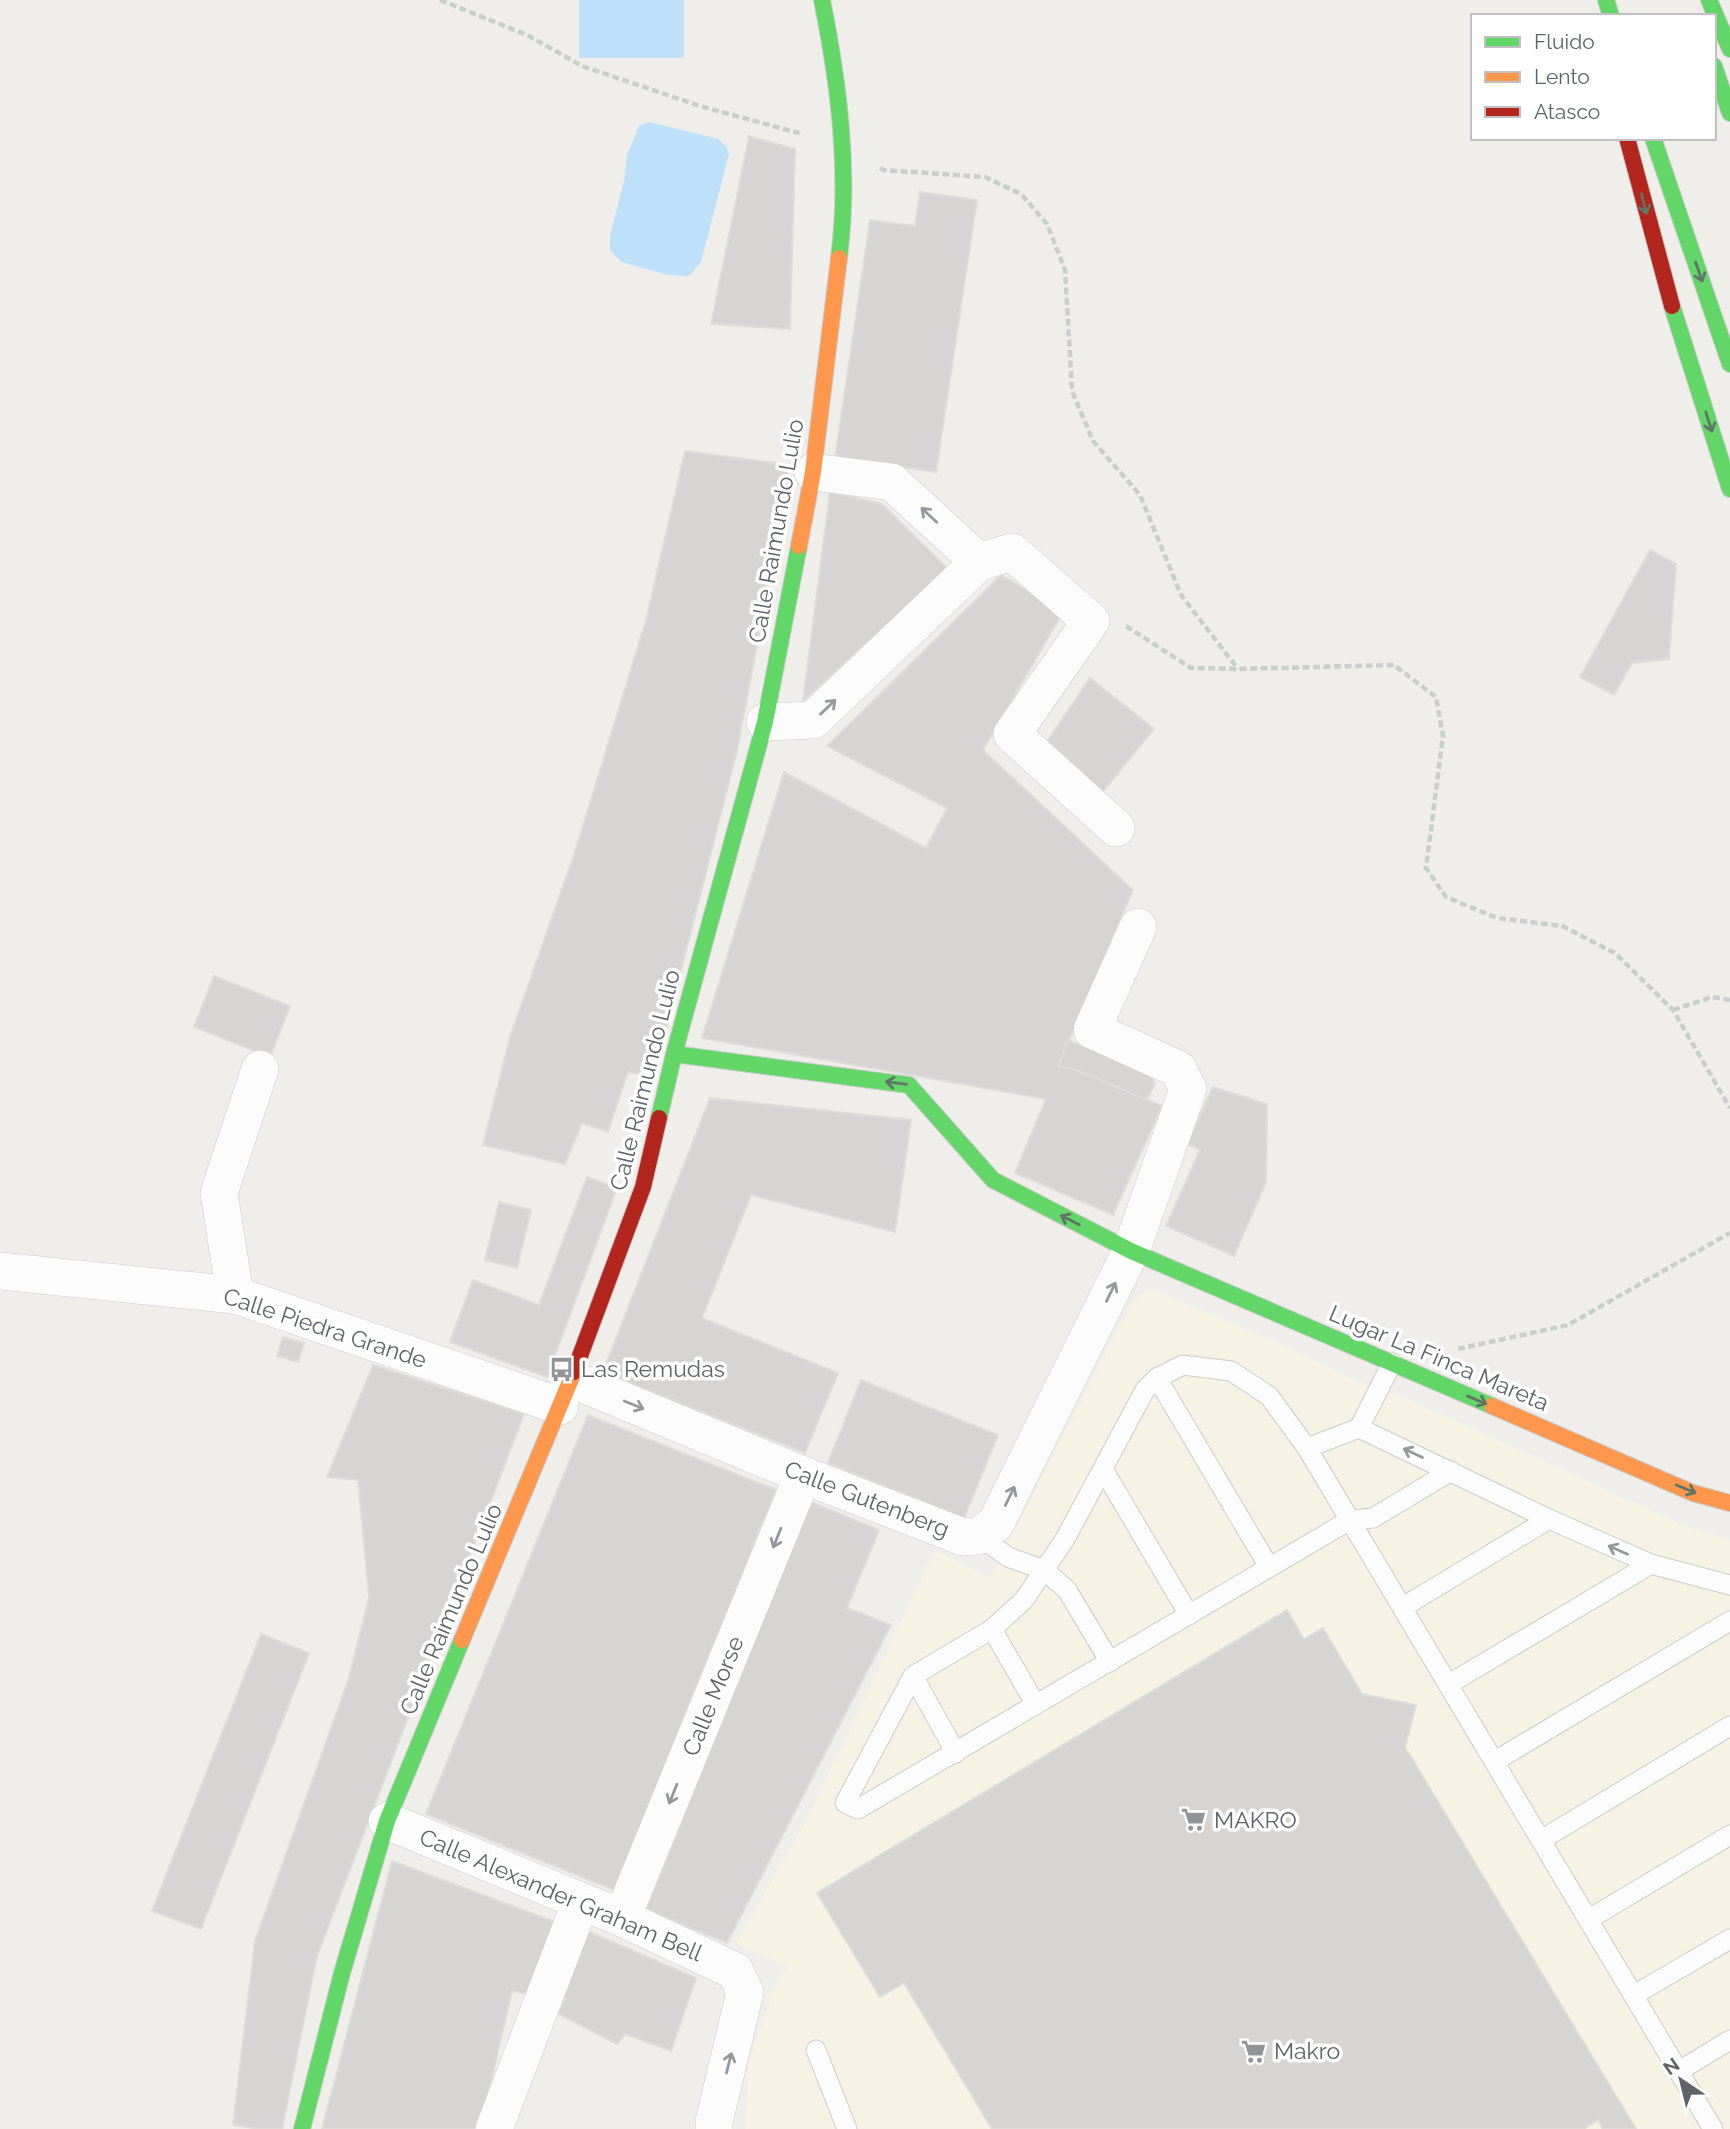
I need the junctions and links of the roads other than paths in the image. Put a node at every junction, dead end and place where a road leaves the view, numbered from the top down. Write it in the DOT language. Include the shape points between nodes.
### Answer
graph roads {
  1 [pos="822,0"];
  2 [pos="1716,16"];
  3 [pos="1730,49"];
  4 [pos="1716,72"];
  5 [pos="1730,113"];
  6 [pos="1628,140"];
  7 [pos="1654,140"];
  8 [pos="1730,364"];
  9 [pos="813,472"];
  10 [pos="1730,489"];
  11 [pos="979,562"];
  12 [pos="765,722"];
  13 [pos="1116,828"];
  14 [pos="1138,927"];
  15 [pos="674,1054"];
  16 [pos="260,1069"];
  17 [pos="1131,1251"];
  18 [pos="0,1271"];
  19 [pos="235,1295"];
  20 [pos="1392,1363"];
  21 [pos="1157,1378"];
  22 [pos="566,1392"];
  23 [pos="1359,1428"];
  24 [pos="1307,1448"];
  25 [pos="1103,1469"];
  26 [pos="1451,1471"];
  27 [pos="803,1475"];
  28 [pos="1730,1503"];
  29 [pos="1549,1519"];
  30 [pos="1350,1520"];
  31 [pos="979,1536"];
  32 [pos="1651,1564"];
  33 [pos="1269,1567"];
  34 [pos="1044,1570"];
  35 [pos="1730,1585"];
  36 [pos="1403,1607"];
  37 [pos="1189,1615"];
  38 [pos="1730,1621"];
  39 [pos="992,1629"];
  40 [pos="1110,1662"];
  41 [pos="913,1676"];
  42 [pos="1449,1684"];
  43 [pos="1035,1705"];
  44 [pos="1730,1726"];
  45 [pos="956,1752"];
  46 [pos="1495,1761"];
  47 [pos="387,1821"];
  48 [pos="1730,1835"];
  49 [pos="1541,1840"];
  50 [pos="581,1901"];
  51 [pos="622,1917"];
  52 [pos="1589,1919"];
  53 [pos="1730,1938"];
  54 [pos="1634,1995"];
  55 [pos="1730,2040"];
  56 [pos="816,2050"];
  57 [pos="1679,2071"];
  58 [pos="302,2129"];
  59 [pos="494,2129"];
  60 [pos="714,2129"];
  61 [pos="847,2129"];
  62 [pos="1713,2129"];
  1 -- 9 [label="main road, Calle Raimundo Lulio" via="836,71 844,220"];
  2 -- 3 [label="main road"];
  4 -- 5 [label="main road"];
  6 -- 10 [label="main road, one-way" via="1664,282"];
  7 -- 8 [label="main road, one-way"];
  11 -- 9 [label="street, one-way" via="892,482"];
  9 -- 12 [label="main road, Calle Raimundo Lulio"];
  12 -- 11 [label="street, one-way" via="813,720"];
  11 -- 13 [label="street" via="1012,552 1091,621 1012,734"];
  12 -- 15 [label="main road, Calle Raimundo Lulio"];
  14 -- 17 [label="street, Calle Gutenberg" via="1092,1030 1178,1069 1188,1089"];
  17 -- 15 [label="main road, Lugar La Finca Mareta, one-way" via="993,1180 909,1085"];
  15 -- 22 [label="main road, Calle Raimundo Lulio" via="643,1187"];
  16 -- 19 [label="street" via="219,1193"];
  17 -- 20 [label="main road, Lugar La Finca Mareta"];
  31 -- 17 [label="street, Calle Gutenberg, one-way" via="996,1523"];
  18 -- 19 [label="street, Calle Piedra Grande"];
  19 -- 22 [label="street, Calle Piedra Grande"];
  20 -- 23 [label="lane"];
  20 -- 28 [label="main road, Lugar La Finca Mareta, one-way" via="1693,1493"];
  21 -- 24 [label="lane" via="1183,1365 1231,1371 1269,1396"];
  21 -- 25 [label="lane" via="1145,1390"];
  21 -- 33 [label="lane"];
  22 -- 27 [label="street, Calle Gutenberg, one-way"];
  22 -- 47 [label="main road, Calle Raimundo Lulio"];
  23 -- 24 [label="lane"];
  26 -- 23 [label="lane, one-way"];
  24 -- 30 [label="lane"];
  25 -- 34 [label="lane"];
  25 -- 37 [label="lane"];
  26 -- 29 [label="lane"];
  26 -- 30 [label="lane" via="1373,1518"];
  27 -- 31 [label="street, Calle Gutenberg" via="962,1537"];
  27 -- 51 [label="street, Calle Morse, one-way"];
  32 -- 29 [label="lane, one-way"];
  29 -- 36 [label="lane"];
  30 -- 33 [label="lane"];
  30 -- 36 [label="lane"];
  31 -- 34 [label="lane" via="1008,1557"];
  32 -- 35 [label="lane"];
  32 -- 42 [label="lane"];
  33 -- 37 [label="lane"];
  34 -- 39 [label="lane" via="1024,1600"];
  34 -- 40 [label="lane" via="1067,1590"];
  36 -- 42 [label="lane"];
  37 -- 40 [label="lane"];
  38 -- 46 [label="lane"];
  39 -- 41 [label="lane"];
  39 -- 43 [label="lane"];
  40 -- 43 [label="lane"];
  41 -- 45 [label="lane"];
  41 -- 45 [label="lane" via="845,1803 858,1810"];
  42 -- 46 [label="lane"];
  43 -- 45 [label="lane"];
  44 -- 49 [label="lane"];
  46 -- 49 [label="lane"];
  47 -- 50 [label="street, Calle Alexander Graham Bell"];
  47 -- 58 [label="main road, Calle Raimundo Lulio"];
  48 -- 52 [label="lane"];
  49 -- 52 [label="lane"];
  50 -- 51 [label="street, Calle Alexander Graham Bell"];
  50 -- 59 [label="street"];
  60 -- 51 [label="street, Calle Alexander Graham Bell, one-way" via="745,1992 735,1971"];
  52 -- 54 [label="lane"];
  53 -- 54 [label="lane"];
  54 -- 57 [label="lane"];
  55 -- 57 [label="lane"];
  56 -- 61 [label="lane"];
  57 -- 62 [label="lane"];
}
